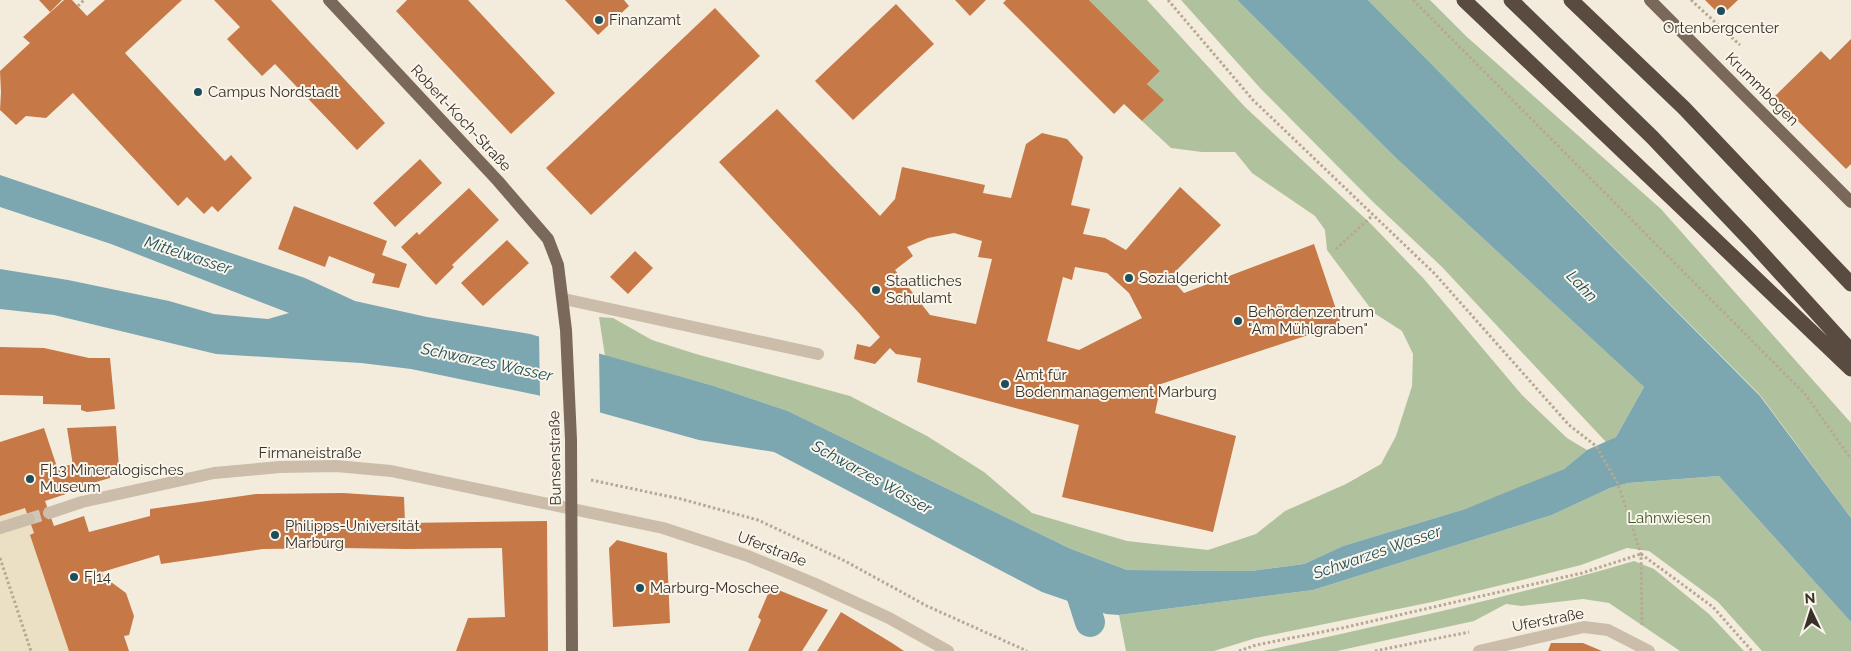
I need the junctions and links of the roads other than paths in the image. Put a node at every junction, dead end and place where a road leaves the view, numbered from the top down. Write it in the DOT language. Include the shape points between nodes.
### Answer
graph roads {
  1 [pos="1464,0"];
  2 [pos="1511,0"];
  3 [pos="1571,0"];
  4 [pos="1650,0"];
  5 [pos="335,2"];
  6 [pos="1851,202"];
  7 [pos="558,265"];
  8 [pos="1851,284"];
  9 [pos="564,299"];
  10 [pos="1851,350"];
  11 [pos="818,354"];
  12 [pos="1851,368"];
  13 [pos="572,509"];
  14 [pos="49,513"];
  15 [pos="29,519"];
  16 [pos="0,528"];
  17 [pos="572,651"];
  18 [pos="948,651"];
  19 [pos="1479,651"];
  20 [pos="1649,651"];
  1 -- 12 [label="highway"];
  2 -- 10 [label="highway" via="1652,138"];
  3 -- 8 [label="highway" via="1684,108"];
  4 -- 6 [label="main road, Krummbogen"];
  5 -- 7 [label="main road, Robert-Koch-Straße" via="548,238"];
  7 -- 9 [label="main road, Bunsenstraße"];
  9 -- 11 [label="street"];
  9 -- 13 [label="main road, Bunsenstraße"];
  13 -- 14 [label="street, Firmaneistraße" via="391,471 336,466 214,473 82,502"];
  13 -- 17 [label="main road, Bunsenstraße"];
  13 -- 18 [label="street, Uferstraße" via="663,528 748,556 889,618"];
  15 -- 16 [label="street"];
  19 -- 20 [label="street, Uferstraße" via="1584,627 1608,630"];
}
